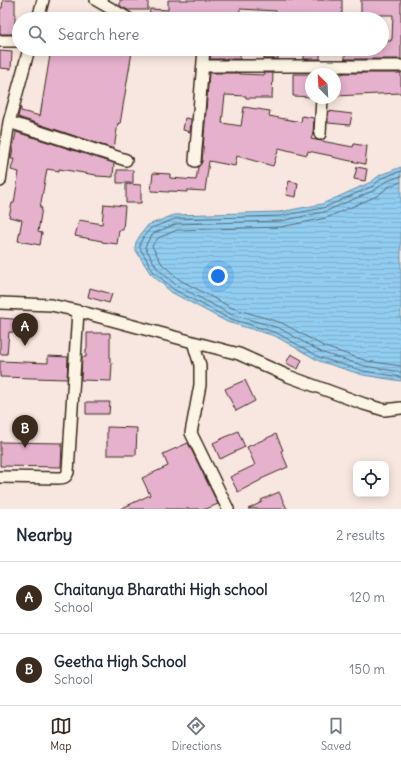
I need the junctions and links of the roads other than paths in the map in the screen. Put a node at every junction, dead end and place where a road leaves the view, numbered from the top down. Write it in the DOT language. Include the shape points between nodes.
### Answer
graph roads {
  1 [pos="43,0"];
  2 [pos="96,0"];
  3 [pos="40,12"];
  4 [pos="117,12"];
  5 [pos="0,41"];
  6 [pos="12,41"];
  7 [pos="27,56"];
  8 [pos="204,56"];
  9 [pos="203,66"];
  10 [pos="401,66"];
  11 [pos="305,69"];
  12 [pos="341,69"];
  13 [pos="322,104"];
  14 [pos="9,122"];
  15 [pos="320,134"];
  16 [pos="126,160"];
  17 [pos="195,161"];
  18 [pos="0,181"];
  19 [pos="0,303"];
  20 [pos="78,311"];
  21 [pos="193,342"];
  22 [pos="401,408"];
  23 [pos="0,477"];
  24 [pos="223,508"];
  1 -- 3 [label="street"];
  2 -- 4 [label="street"];
  5 -- 6 [label="street"];
  7 -- 14 [label="street"];
  8 -- 9 [label="street"];
  9 -- 11 [label="street"];
  9 -- 17 [label="street"];
  10 -- 12 [label="street"];
  13 -- 15 [label="street"];
  14 -- 16 [label="street"];
  14 -- 18 [label="street"];
  19 -- 20 [label="street" via="51,305"];
  20 -- 21 [label="street"];
  20 -- 23 [label="street" via="67,476"];
  21 -- 22 [label="street" via="239,354 288,376 364,404 384,410"];
  21 -- 24 [label="street" via="200,365 200,385 191,433"];
}
